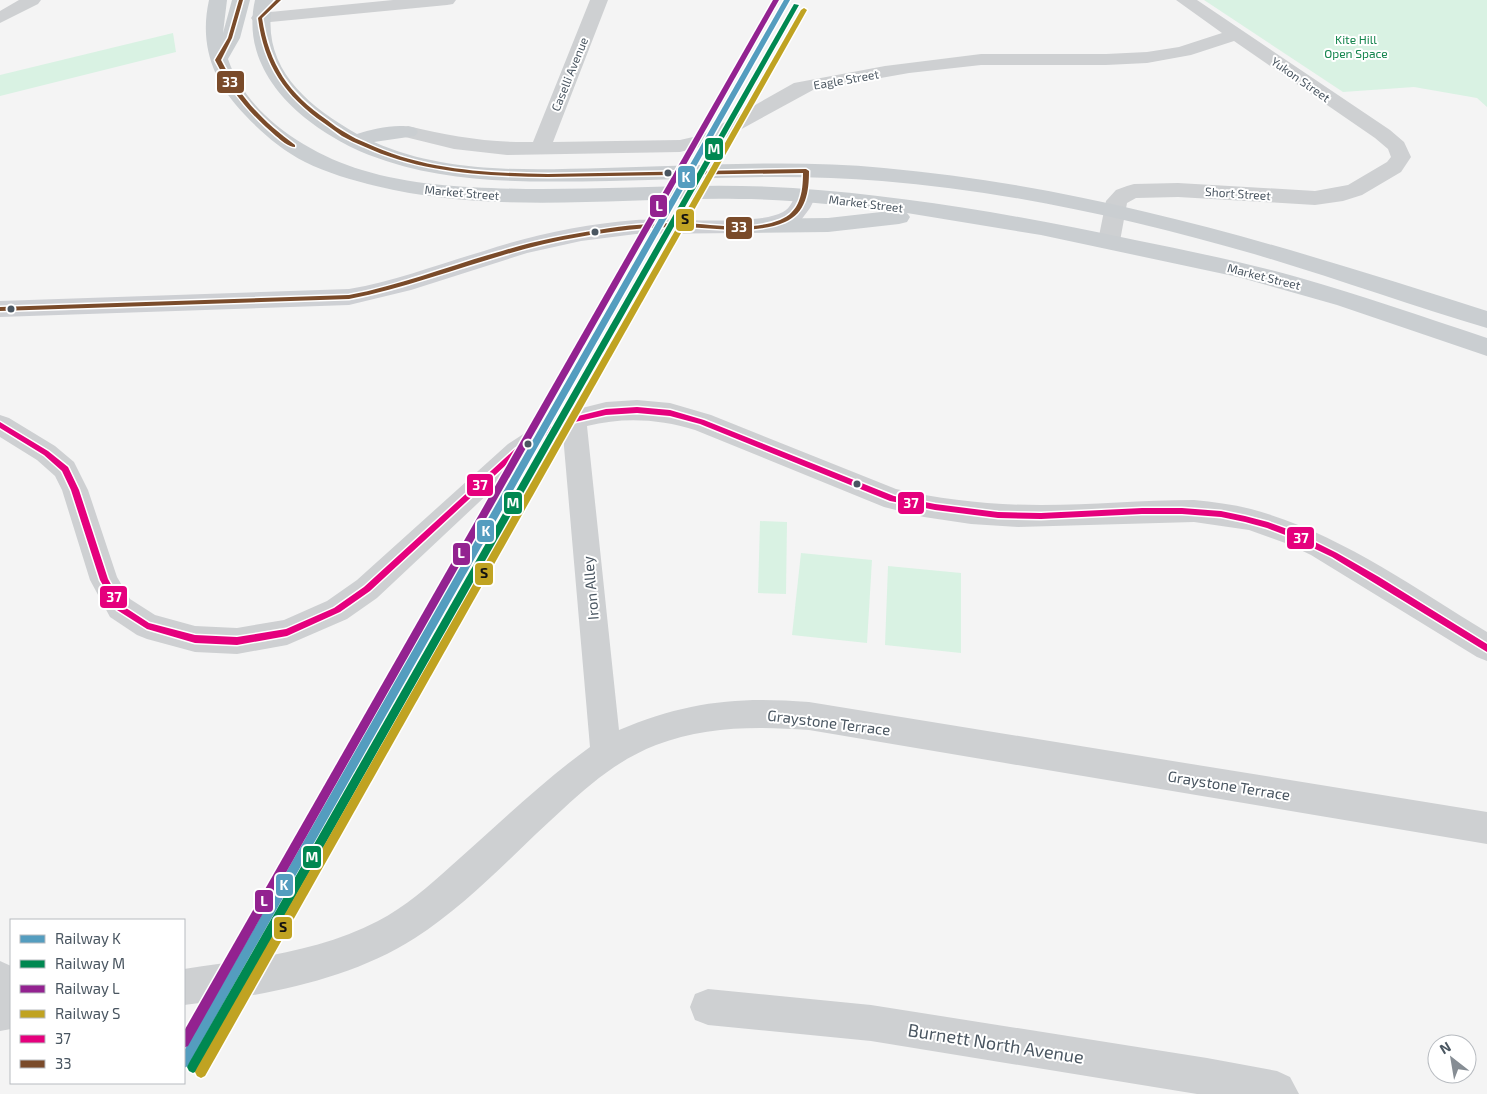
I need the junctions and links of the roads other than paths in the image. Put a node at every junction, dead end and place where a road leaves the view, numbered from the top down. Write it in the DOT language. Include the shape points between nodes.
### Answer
graph roads {
  1 [pos="32,0"];
  2 [pos="218,0"];
  3 [pos="241,0"];
  4 [pos="279,0"];
  5 [pos="447,0"];
  6 [pos="599,0"];
  7 [pos="1185,0"];
  8 [pos="262,9"];
  9 [pos="0,18"];
  10 [pos="1236,34"];
  11 [pos="218,60"];
  12 [pos="408,132"];
  13 [pos="354,141"];
  14 [pos="540,149"];
  15 [pos="1394,167"];
  16 [pos="806,171"];
  17 [pos="805,196"];
  18 [pos="1115,211"];
  19 [pos="972,216"];
  20 [pos="746,226"];
  21 [pos="1109,241"];
  22 [pos="0,309"];
  23 [pos="1487,320"];
  24 [pos="1487,347"];
  25 [pos="574,420"];
  26 [pos="0,425"];
  27 [pos="1487,648"];
  28 [pos="606,755"];
  29 [pos="1487,828"];
  30 [pos="0,979"];
  31 [pos="185,987"];
  32 [pos="10,988"];
  33 [pos="708,1007"];
  34 [pos="1280,1094"];
  1 -- 9 [label="street"];
  2 -- 11 [label="main road, Market Street" via="213,29"];
  3 -- 11 [label="main road" via="233,37"];
  4 -- 8 [label="main road"];
  5 -- 8 [label="street"];
  6 -- 14 [label="street, Caselli Avenue"];
  7 -- 10 [label="street, Yukon Street"];
  8 -- 13 [label="main road, Market Street" via="264,49 278,78 317,119"];
  10 -- 14 [label="street, Eagle Street" via="1187,51 1147,58 1004,58 920,66 801,87 709,139 694,143 661,147"];
  10 -- 15 [label="street, Yukon Street" via="1388,138 1400,152 1401,158"];
  11 -- 17 [label="main road, Market Street" via="225,77 246,108 279,137 323,162 378,180 479,195 740,192"];
  12 -- 13 [label="main road"];
  12 -- 14 [label="street, Eagle Street" via="480,147"];
  13 -- 16 [label="main road, Market Street" via="411,162 457,172 486,174"];
  15 -- 18 [label="street, Short Street" via="1343,194 1315,198 1134,191 1122,195"];
  16 -- 17 [label="main road"];
  16 -- 18 [label="main road, Market Street" via="881,174 977,185"];
  17 -- 19 [label="main road, Market Street"];
  17 -- 20 [label="main road" via="803,204 790,217 780,222"];
  18 -- 21 [label="street, Short Street"];
  18 -- 23 [label="main road, Market Street" via="1269,250"];
  19 -- 20 [label="main road" via="897,218 820,226"];
  19 -- 21 [label="main road, Market Street"];
  20 -- 22 [label="main road" via="655,225 556,239 490,256 396,288 349,297"];
  21 -- 24 [label="main road, Market Street" via="1299,285"];
  25 -- 26 [label="street" via="551,429 517,451 367,589 337,610 287,632 237,641 194,639 147,626 120,608 104,580 65,469 46,453"];
  25 -- 27 [label="street" via="606,412 670,413 702,422 893,499 957,512 1021,517 1194,510 1255,521 1292,532 1325,548"];
  25 -- 28 [label="street, Iron Alley"];
  28 -- 29 [label="street, Graystone Terrace" via="632,740 686,721 716,715 778,713"];
  28 -- 31 [label="street, Graystone Terrace" via="449,891 390,933 322,961"];
  30 -- 32 [label="street"];
  33 -- 34 [label="street, Burnett North Avenue" via="871,1023 1207,1076 1277,1090"];
}
